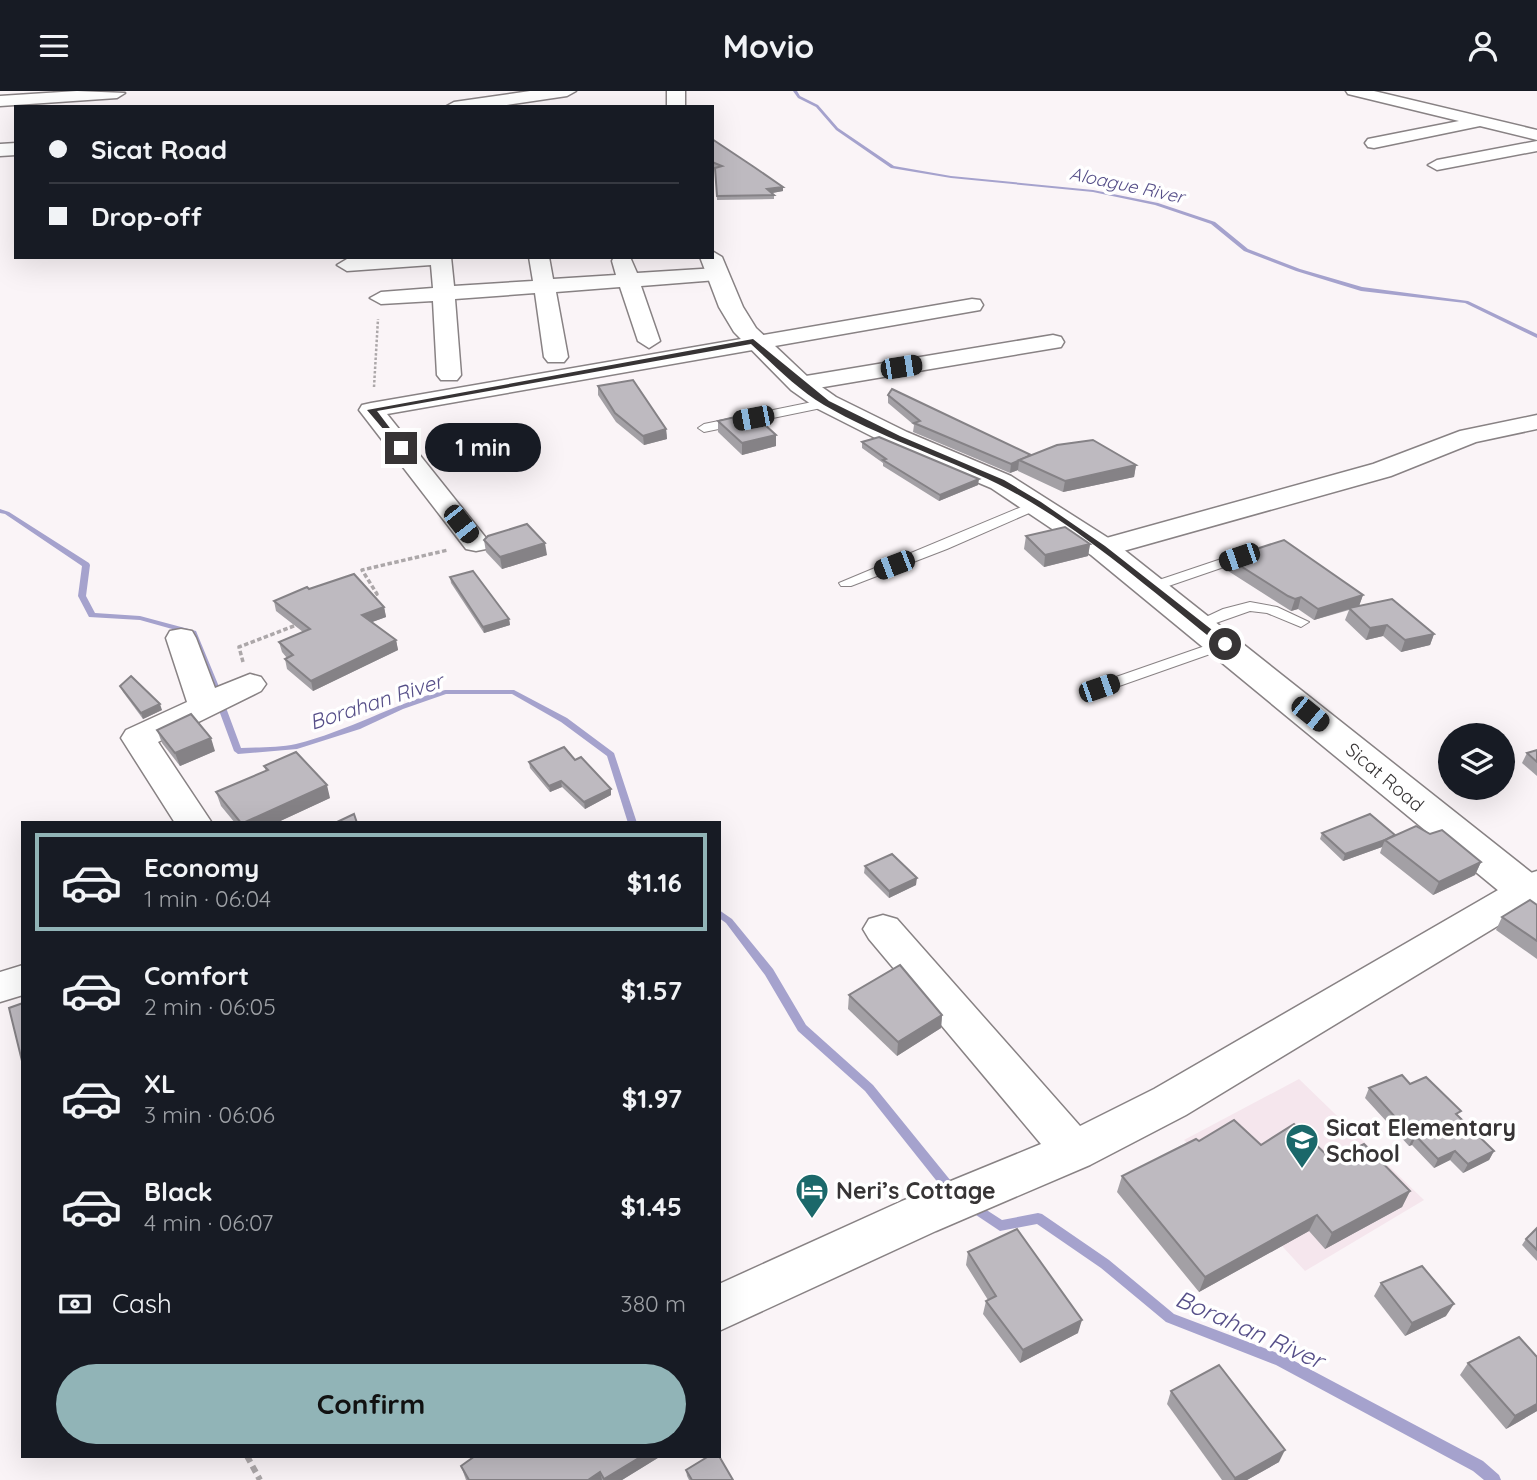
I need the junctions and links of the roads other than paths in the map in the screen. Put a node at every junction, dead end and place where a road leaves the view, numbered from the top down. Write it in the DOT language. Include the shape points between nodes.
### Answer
graph roads {
  1 [pos="567,91"];
  2 [pos="1354,91"];
  3 [pos="117,93"];
  4 [pos="0,101"];
  5 [pos="468,105"];
  6 [pos="1484,121"];
  7 [pos="1537,135"];
  8 [pos="1374,143"];
  9 [pos="1537,146"];
  10 [pos="1437,165"];
  11 [pos="427,259"];
  12 [pos="441,259"];
  13 [pos="538,259"];
  14 [pos="622,259"];
  15 [pos="386,262"];
  16 [pos="347,265"];
  17 [pos="714,266"];
  18 [pos="627,281"];
  19 [pos="544,286"];
  20 [pos="443,293"];
  21 [pos="971,305"];
  22 [pos="649,341"];
  23 [pos="753,341"];
  24 [pos="1052,342"];
  25 [pos="556,357"];
  26 [pos="449,375"];
  27 [pos="800,384"];
  28 [pos="827,403"];
  29 [pos="1537,422"];
  30 [pos="705,428"];
  31 [pos="1038,504"];
  32 [pos="476,543"];
  33 [pos="1102,548"];
  34 [pos="1261,549"];
  35 [pos="846,583"];
  36 [pos="1152,587"];
  37 [pos="1301,622"];
  38 [pos="1199,624"];
  39 [pos="181,638"];
  40 [pos="1225,644"];
  41 [pos="250,684"];
  42 [pos="1099,688"];
  43 [pos="205,706"];
  44 [pos="193,821"];
  45 [pos="1532,891"];
  46 [pos="883,929"];
  47 [pos="21,981"];
  48 [pos="0,987"];
  49 [pos="1074,1151"];
  50 [pos="721,1307"];
  1 -- 5 [label="street"];
  2 -- 6 [label="street"];
  3 -- 4 [label="street"];
  6 -- 7 [label="street"];
  6 -- 8 [label="street"];
  9 -- 10 [label="street"];
  11 -- 15 [label="street"];
  12 -- 20 [label="street"];
  13 -- 19 [label="street"];
  14 -- 18 [label="street"];
  15 -- 16 [label="street"];
  15 -- 20 [label="street" via="380,308"];
  17 -- 18 [label="street"];
  17 -- 23 [label="street, Sicat Road" via="731,307"];
  18 -- 19 [label="street"];
  18 -- 22 [label="street"];
  19 -- 20 [label="street"];
  19 -- 25 [label="street"];
  20 -- 26 [label="street"];
  21 -- 23 [label="street"];
  23 -- 27 [label="street, Sicat Road"];
  23 -- 32 [label="street" via="371,410"];
  24 -- 27 [label="street"];
  27 -- 28 [label="street, Sicat Road"];
  28 -- 30 [label="lane"];
  28 -- 31 [label="street, Sicat Road" via="1001,482"];
  29 -- 33 [label="street" via="1469,436 1382,470"];
  31 -- 33 [label="street, Sicat Road"];
  31 -- 35 [label="lane"];
  33 -- 36 [label="street, Sicat Road"];
  34 -- 36 [label="lane"];
  36 -- 38 [label="street, Sicat Road"];
  37 -- 38 [label="lane" via="1255,605"];
  38 -- 40 [label="street, Sicat Road"];
  39 -- 43 [label="street"];
  40 -- 42 [label="lane"];
  40 -- 45 [label="street, Sicat Road"];
  41 -- 43 [label="street"];
  43 -- 44 [label="street" via="138,738"];
  45 -- 49 [label="street" via="1245,1059"];
  46 -- 49 [label="street"];
  47 -- 48 [label="street"];
  49 -- 50 [label="street"];
}
